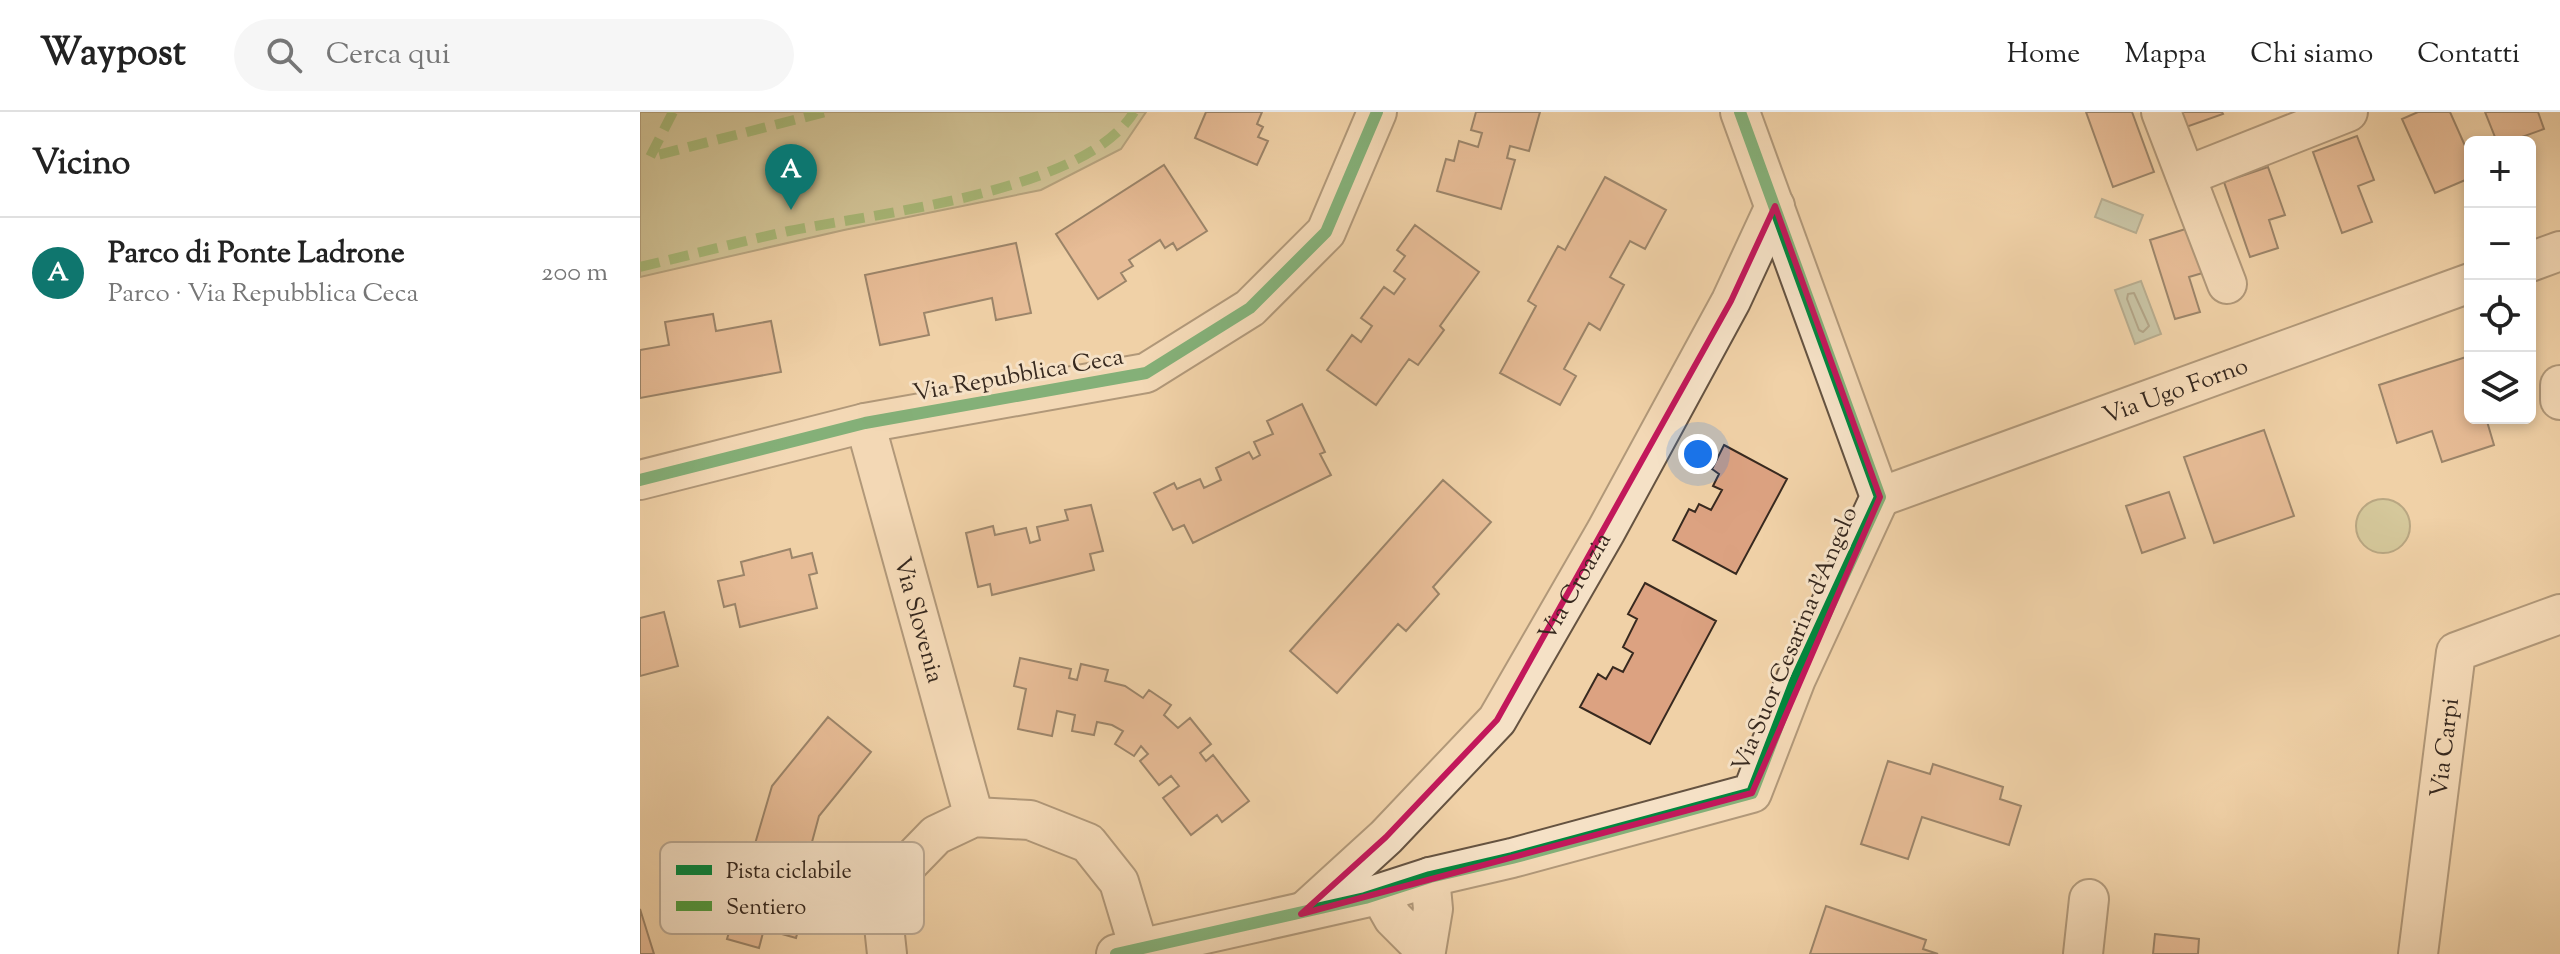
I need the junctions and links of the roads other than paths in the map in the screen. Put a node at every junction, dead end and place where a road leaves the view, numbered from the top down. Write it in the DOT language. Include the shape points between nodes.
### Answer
graph roads {
  1 [pos="1377,112"];
  2 [pos="1740,112"];
  3 [pos="2161,112"];
  4 [pos="2348,112"];
  5 [pos="2186,176"];
  6 [pos="1775,206"];
  7 [pos="2560,251"];
  8 [pos="2536,260"];
  9 [pos="2227,284"];
  10 [pos="2464,285"];
  11 [pos="865,423"];
  12 [pos="640,480"];
  13 [pos="1880,497"];
  14 [pos="2560,614"];
  15 [pos="974,817"];
  16 [pos="924,847"];
  17 [pos="1430,877"];
  18 [pos="1380,895"];
  19 [pos="2089,899"];
  20 [pos="1301,914"];
  21 [pos="885,934"];
  22 [pos="1128,951"];
  23 [pos="1426,953"];
  24 [pos="887,954"];
  25 [pos="2083,954"];
  26 [pos="2418,954"];
  1 -- 11 [label="street, Via Repubblica Ceca" via="1326,232 1250,308 1146,373"];
  2 -- 6 [label="street, Via Suor Cesarina d'Angelo"];
  3 -- 5 [label="street"];
  4 -- 5 [label="street"];
  5 -- 9 [label="street"];
  6 -- 13 [label="street, Via Suor Cesarina d'Angelo"];
  6 -- 20 [label="street, Via Croazia" via="1731,301 1497,720 1386,837"];
  7 -- 8 [label="street"];
  10 -- 13 [label="street, Via Ugo Forno"];
  11 -- 12 [label="street, Via Repubblica Ceca"];
  11 -- 15 [label="street, Via Slovenia"];
  13 -- 17 [label="street, Via Suor Cesarina d'Angelo" via="1796,679 1752,793"];
  14 -- 26 [label="street, Via Carpi" via="2456,652"];
  15 -- 16 [label="street" via="936,835"];
  15 -- 22 [label="street" via="1030,820 1088,843 1119,882"];
  17 -- 18 [label="street, Via Suor Cesarina d'Angelo"];
  17 -- 23 [label="street" via="1433,909"];
  18 -- 20 [label="street, Via Suor Cesarina d'Angelo"];
  18 -- 23 [label="street" via="1393,918"];
  19 -- 25 [label="street"];
  20 -- 22 [label="street, Via Suor Cesarina d'Angelo"];
  21 -- 24 [label="street"];
}
